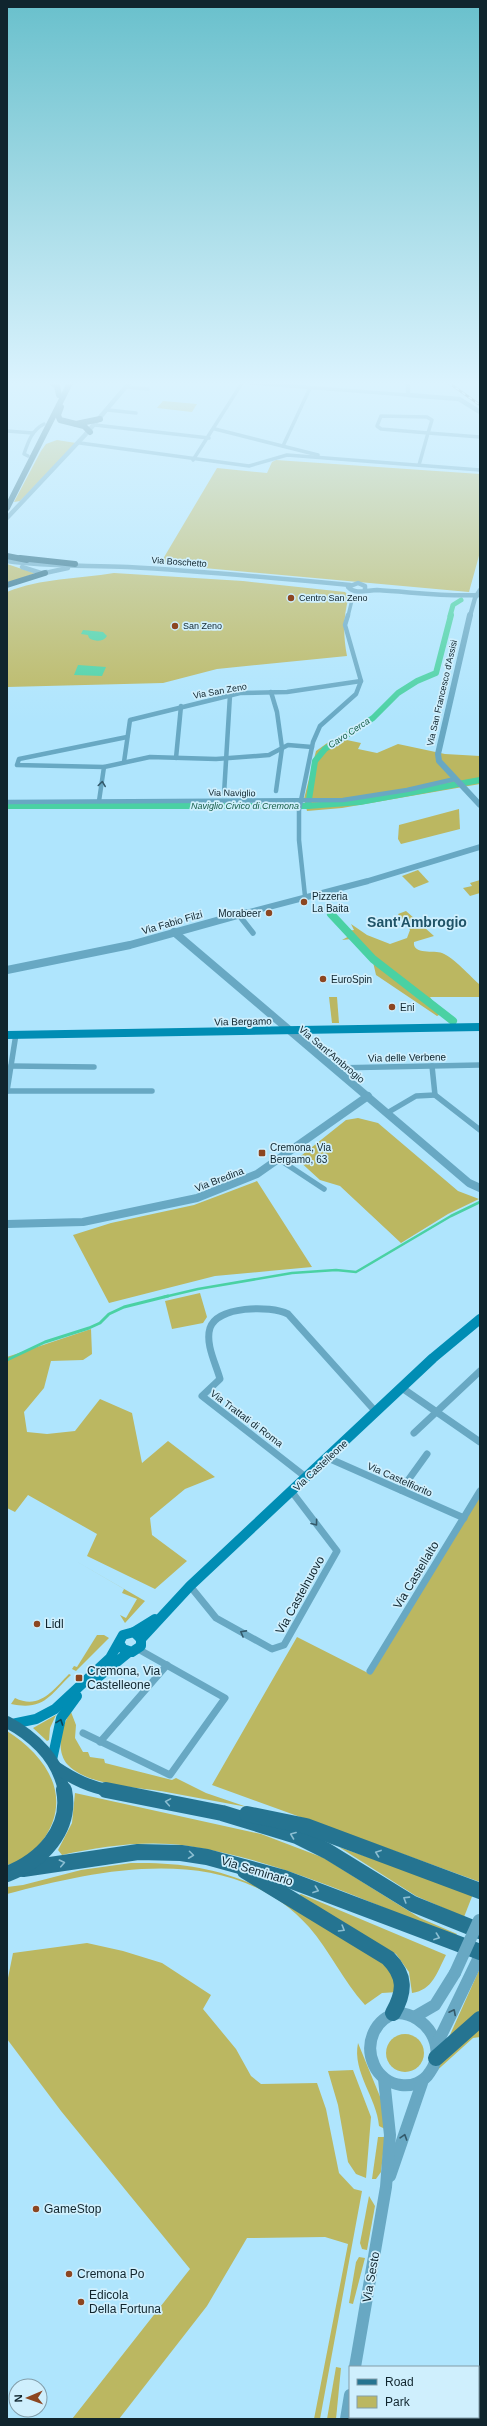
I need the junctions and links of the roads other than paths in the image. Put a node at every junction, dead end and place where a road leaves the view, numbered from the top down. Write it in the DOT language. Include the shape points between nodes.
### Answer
graph roads {
  1 [pos="13,496"];
  2 [pos="27,496"];
  3 [pos="7,508"];
  4 [pos="7,518"];
  5 [pos="7,556"];
  6 [pos="20,558"];
  7 [pos="7,562"];
  8 [pos="45,564"];
  9 [pos="75,564"];
  10 [pos="45,573"];
  11 [pos="7,585"];
  12 [pos="363,589"];
  13 [pos="351,591"];
  14 [pos="479,593"];
  15 [pos="361,681"];
  16 [pos="271,692"];
  17 [pos="230,696"];
  18 [pos="181,706"];
  19 [pos="127,737"];
  20 [pos="312,747"];
  21 [pos="282,748"];
  22 [pos="226,757"];
  23 [pos="176,758"];
  24 [pos="124,762"];
  25 [pos="104,767"];
  26 [pos="455,779"];
  27 [pos="276,791"];
  28 [pos="224,794"];
  29 [pos="99,801"];
  30 [pos="300,801"];
  31 [pos="7,802"];
  32 [pos="480,805"];
  33 [pos="480,847"];
  34 [pos="305,896"];
  35 [pos="238,914"];
  36 [pos="174,932"];
  37 [pos="253,933"];
  38 [pos="7,970"];
  39 [pos="480,1027"];
  40 [pos="289,1030"];
  41 [pos="7,1034"];
  42 [pos="16,1034"];
  43 [pos="11,1066"];
  44 [pos="432,1066"];
  45 [pos="479,1066"];
  46 [pos="94,1067"];
  47 [pos="334,1068"];
  48 [pos="7,1091"];
  49 [pos="152,1091"];
  50 [pos="436,1095"];
  51 [pos="368,1096"];
  52 [pos="387,1113"];
  53 [pos="480,1130"];
  54 [pos="280,1160"];
  55 [pos="479,1187"];
  56 [pos="324,1189"];
  57 [pos="7,1224"];
  58 [pos="480,1319"];
  59 [pos="480,1371"];
  60 [pos="402,1388"];
  61 [pos="376,1412"];
  62 [pos="436,1413"];
  63 [pos="414,1433"];
  64 [pos="480,1442"];
  65 [pos="427,1454"];
  66 [pos="328,1458"];
  67 [pos="307,1478"];
  68 [pos="401,1490"];
  69 [pos="480,1491"];
  70 [pos="292,1492"];
  71 [pos="464,1518"];
  72 [pos="190,1586"];
  73 [pos="135,1643"];
  74 [pos="120,1644"];
  75 [pos="167,1665"];
  76 [pos="370,1671"];
  77 [pos="10,1723"];
  78 [pos="83,1733"];
  79 [pos="100,1742"];
  80 [pos="55,1764"];
  81 [pos="216,1811"];
  82 [pos="223,1860"];
  83 [pos="23,1869"];
  84 [pos="7,1874"];
  85 [pos="480,1891"];
  86 [pos="480,1923"];
  87 [pos="480,1952"];
  88 [pos="480,1956"];
  89 [pos="393,2013"];
  90 [pos="416,2016"];
  91 [pos="480,2019"];
  92 [pos="436,2052"];
  93 [pos="384,2079"];
  94 [pos="422,2083"];
  95 [pos="386,2187"];
  96 [pos="355,2366"];
  97 [pos="349,2401"];
  98 [pos="346,2419"];
  1 -- 3 [label="highway"];
  2 -- 4 [label="street"];
  5 -- 6 [label="highway"];
  6 -- 8 [label="highway"];
  6 -- 9 [label="highway"];
  7 -- 8 [label="street, Via Boschetto"];
  7 -- 10 [label="street"];
  8 -- 9 [label="street, Via Boschetto"];
  8 -- 10 [label="street" via="51,568"];
  9 -- 13 [label="street, Via Boschetto" via="194,571 328,585"];
  10 -- 11 [label="highway"];
  10 -- 13 [label="street, Via Boschetto" via="72,567 89,567 235,577"];
  12 -- 13 [label="street"];
  12 -- 13 [label="street, Via Boschetto"];
  12 -- 14 [label="street, Via Boschetto" via="442,595"];
  13 -- 15 [label="street" via="345,625"];
  14 -- 26 [label="street, Via San Francesco d'Assisi" via="438,746 439,760"];
  15 -- 16 [label="street, Via San Zeno"];
  15 -- 20 [label="street" via="356,694 320,726"];
  16 -- 17 [label="street, Via San Zeno"];
  16 -- 21 [label="street" via="277,712"];
  17 -- 18 [label="street, Via San Zeno"];
  17 -- 22 [label="street"];
  18 -- 19 [label="street, Via San Zeno" via="130,720"];
  18 -- 23 [label="street"];
  19 -- 24 [label="street"];
  19 -- 25 [label="street" via="19,759 17,766"];
  20 -- 21 [label="street" via="288,745"];
  20 -- 30 [label="street"];
  21 -- 22 [label="street" via="269,755"];
  21 -- 27 [label="street"];
  22 -- 23 [label="street"];
  22 -- 28 [label="street"];
  23 -- 24 [label="street" via="150,757"];
  24 -- 25 [label="street"];
  29 -- 25 [label="street, one-way"];
  26 -- 30 [label="street, Via Naviglio" via="370,797"];
  26 -- 32 [label="street, Via San Francesco d'Assisi"];
  29 -- 30 [label="street, Via Naviglio"];
  29 -- 31 [label="street, Via Naviglio"];
  30 -- 34 [label="street" via="299,840"];
  33 -- 34 [label="street, Via Fabio Filzi" via="368,881"];
  34 -- 35 [label="street, Via Fabio Filzi"];
  35 -- 36 [label="street, Via Fabio Filzi"];
  35 -- 37 [label="street"];
  36 -- 38 [label="street, Via Fabio Filzi" via="130,945"];
  36 -- 40 [label="street, Via Sant'Ambrogio"];
  39 -- 40 [label="main road, Via Bergamo"];
  40 -- 42 [label="main road, Via Bergamo"];
  40 -- 47 [label="street, Via Sant'Ambrogio"];
  41 -- 42 [label="main road, Via Bergamo"];
  42 -- 43 [label="street"];
  43 -- 46 [label="street"];
  43 -- 48 [label="street"];
  44 -- 45 [label="street, Via delle Verbene"];
  44 -- 47 [label="street, Via delle Verbene"];
  44 -- 50 [label="street"];
  47 -- 51 [label="street, Via Sant'Ambrogio"];
  48 -- 49 [label="street"];
  50 -- 52 [label="street" via="416,1096"];
  50 -- 53 [label="street"];
  51 -- 52 [label="street, Via Sant'Ambrogio"];
  51 -- 54 [label="street, Via Bredina"];
  52 -- 55 [label="street, Via Sant'Ambrogio" via="469,1183"];
  54 -- 56 [label="street"];
  54 -- 57 [label="street, Via Bredina" via="257,1174 197,1198 84,1222"];
  58 -- 60 [label="main road, Via Castelleone"];
  59 -- 62 [label="street"];
  60 -- 61 [label="main road, Via Castelleone"];
  60 -- 62 [label="street"];
  61 -- 66 [label="main road, Via Castelleone"];
  61 -- 67 [label="street, Via Trattati di Roma" via="288,1314 280,1309 269,1307 219,1316 213,1320 208,1326 209,1336 220,1379 202,1396"];
  62 -- 63 [label="street"];
  62 -- 64 [label="street"];
  65 -- 68 [label="street"];
  66 -- 67 [label="main road, Via Castelleone"];
  66 -- 68 [label="street, Via Castelfiorito"];
  67 -- 70 [label="main road, Via Castelleone"];
  68 -- 71 [label="street, Via Castelfiorito"];
  69 -- 71 [label="street, Via Castellalto"];
  70 -- 72 [label="main road, Via Castelleone"];
  70 -- 72 [label="street, Via Castelnuovo, one-way" via="337,1551 284,1645 272,1649 216,1618"];
  71 -- 76 [label="street, Via Castellalto"];
  72 -- 73 [label="main road, Via Castelleone"];
  73 -- 74 [label="main road" via="123,1649"];
  73 -- 74 [label="main road, Via Castelleone" via="123,1635"];
  73 -- 75 [label="street"];
  80 -- 73 [label="main road, Via Castelleone, one-way" via="61,1718 71,1703"];
  74 -- 77 [label="main road, Via Castelleone" via="110,1658 55,1709 36,1719"];
  75 -- 79 [label="street"];
  75 -- 79 [label="street" via="225,1698 170,1775"];
  77 -- 80 [label="main road, Via Seminario" via="33,1741"];
  78 -- 79 [label="street"];
  81 -- 80 [label="main road, Via Seminario, one-way" via="94,1788 77,1781"];
  80 -- 83 [label="main road, Via Seminario" via="64,1789 62,1820 57,1835 42,1857"];
  85 -- 81 [label="main road, one-way" via="306,1826 262,1816"];
  86 -- 81 [label="main road, Via Seminario, one-way" via="417,1906 352,1864 298,1837 262,1823"];
  83 -- 82 [label="main road, Via Seminario, one-way" via="112,1854 155,1852 191,1854"];
  82 -- 87 [label="main road, Via Seminario, one-way" via="281,1877"];
  82 -- 89 [label="main road, one-way" via="256,1877 394,1961 403,1983 403,1994"];
  83 -- 84 [label="main road, Via Seminario"];
  86 -- 90 [label="street, bridge" via="434,2007"];
  92 -- 88 [label="street, Via Sesto, one-way"];
  89 -- 90 [label="street" via="404,2012"];
  89 -- 93 [label="street, Via Sesto" via="382,2020 371,2037 372,2059"];
  90 -- 92 [label="street" via="425,2023 432,2034"];
  91 -- 92 [label="main road"];
  92 -- 94 [label="street, Via Sesto" via="433,2070"];
  93 -- 94 [label="street" via="403,2088"];
  93 -- 95 [label="street, Via Sesto" via="390,2135"];
  95 -- 94 [label="street, Via Sesto, one-way"];
  95 -- 96 [label="street, Via Sesto"];
  97 -- 98 [label="street"];
}
